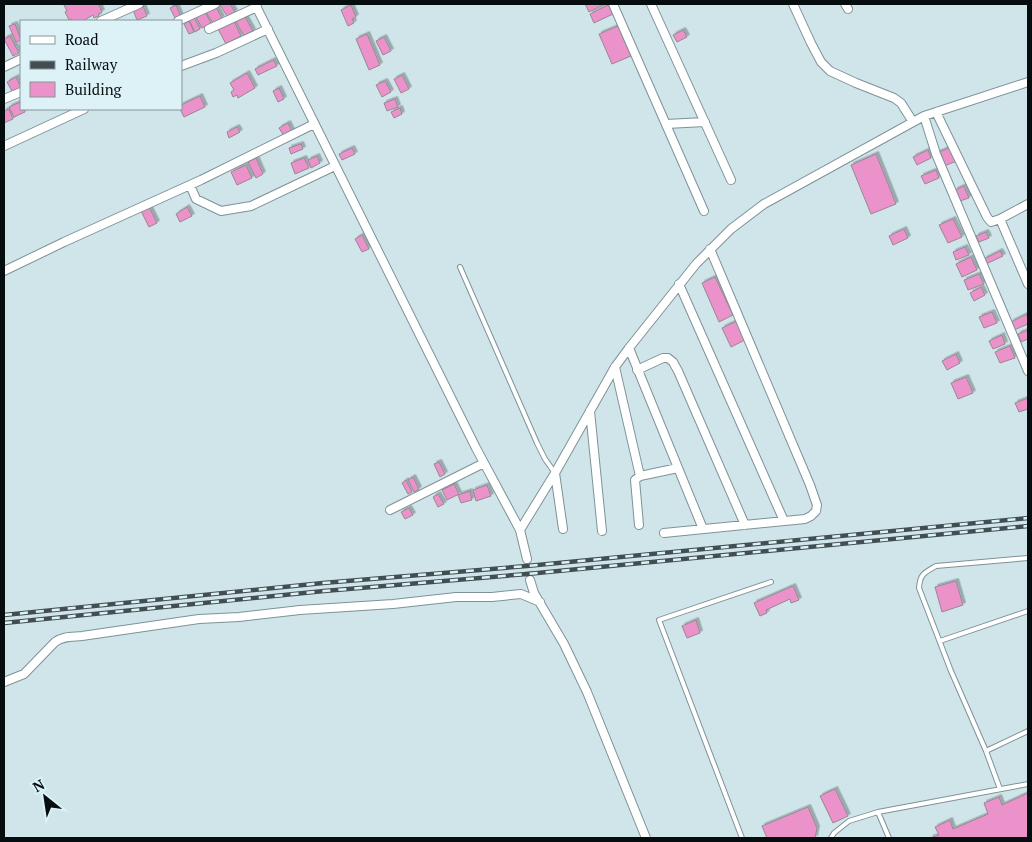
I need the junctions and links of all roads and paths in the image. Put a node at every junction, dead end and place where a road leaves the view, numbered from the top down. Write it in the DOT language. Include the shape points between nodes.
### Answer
graph roads {
  1 [pos="139,4"];
  2 [pos="215,4"];
  3 [pos="613,4"];
  4 [pos="652,4"];
  5 [pos="793,4"];
  6 [pos="256,6"];
  7 [pos="103,20"];
  8 [pos="180,20"];
  9 [pos="209,28"];
  10 [pos="268,29"];
  11 [pos="20,59"];
  12 [pos="182,66"];
  13 [pos="4,67"];
  14 [pos="1028,82"];
  15 [pos="20,92"];
  16 [pos="4,99"];
  17 [pos="82,110"];
  18 [pos="936,112"];
  19 [pos="924,116"];
  20 [pos="912,119"];
  21 [pos="705,122"];
  22 [pos="314,124"];
  23 [pos="666,124"];
  24 [pos="4,146"];
  25 [pos="335,166"];
  26 [pos="731,180"];
  27 [pos="190,185"];
  28 [pos="1028,204"];
  29 [pos="704,211"];
  30 [pos="1000,220"];
  31 [pos="710,250"];
  32 [pos="460,267"];
  33 [pos="4,272"];
  34 [pos="679,284"];
  35 [pos="1028,284"];
  36 [pos="629,348"];
  37 [pos="615,367"];
  38 [pos="638,370"];
  39 [pos="1028,371"];
  40 [pos="590,410"];
  41 [pos="484,462"];
  42 [pos="678,468"];
  43 [pos="555,473"];
  44 [pos="640,476"];
  45 [pos="390,510"];
  46 [pos="784,521"];
  47 [pos="639,525"];
  48 [pos="746,525"];
  49 [pos="563,529"];
  50 [pos="703,529"];
  51 [pos="520,530"];
  52 [pos="602,531"];
  53 [pos="664,533"];
  54 [pos="1028,558"];
  55 [pos="527,559"];
  56 [pos="530,580"];
  57 [pos="771,582"];
  58 [pos="540,602"];
  59 [pos="1028,611"];
  60 [pos="940,641"];
  61 [pos="4,682"];
  62 [pos="1028,730"];
  63 [pos="986,751"];
  64 [pos="1028,784"];
  65 [pos="1000,789"];
  66 [pos="878,812"];
  67 [pos="646,838"];
  68 [pos="742,838"];
  69 [pos="831,838"];
  70 [pos="889,838"];
  1 -- 7 [label="street"];
  2 -- 8 [label="street"];
  3 -- 23 [label="street"];
  4 -- 21 [label="street"];
  5 -- 20 [label="street" via="821,62 830,71 894,98"];
  6 -- 9 [label="street"];
  6 -- 10 [label="street"];
  10 -- 12 [label="street"];
  10 -- 22 [label="street"];
  11 -- 13 [label="street"];
  14 -- 18 [label="street"];
  15 -- 16 [label="street"];
  17 -- 24 [label="street"];
  18 -- 19 [label="street"];
  18 -- 30 [label="street" via="987,217 991,222"];
  19 -- 20 [label="street"];
  19 -- 39 [label="street" via="936,154"];
  20 -- 31 [label="street" via="764,204"];
  21 -- 23 [label="street"];
  21 -- 26 [label="street"];
  22 -- 25 [label="street"];
  22 -- 27 [label="street"];
  23 -- 29 [label="street"];
  25 -- 27 [label="street" via="251,206 222,211 196,199"];
  25 -- 41 [label="street"];
  27 -- 33 [label="street"];
  28 -- 30 [label="street"];
  30 -- 35 [label="street"];
  31 -- 34 [label="street"];
  31 -- 46 [label="street" via="817,506 816,511 805,519"];
  32 -- 43 [label="lane" via="537,443"];
  34 -- 36 [label="street"];
  34 -- 46 [label="street"];
  36 -- 37 [label="street"];
  36 -- 38 [label="street"];
  37 -- 40 [label="street"];
  37 -- 44 [label="street"];
  38 -- 42 [label="street"];
  38 -- 48 [label="street" via="664,358 673,362"];
  40 -- 43 [label="street"];
  40 -- 52 [label="street"];
  41 -- 45 [label="street"];
  41 -- 51 [label="street"];
  42 -- 44 [label="street"];
  42 -- 50 [label="street"];
  43 -- 49 [label="street"];
  43 -- 51 [label="street"];
  44 -- 47 [label="street" via="634,482"];
  46 -- 48 [label="street"];
  48 -- 50 [label="street"];
  50 -- 53 [label="street"];
  51 -- 55 [label="street"];
  54 -- 60 [label="lane" via="936,566 926,571 920,579 919,588"];
  56 -- 58 [label="street"];
  57 -- 68 [label="lane" via="659,620"];
  58 -- 61 [label="street" via="521,594 456,598 199,619 70,637 55,642 24,674"];
  58 -- 67 [label="street" via="587,692"];
  59 -- 60 [label="lane"];
  60 -- 63 [label="lane"];
  62 -- 63 [label="lane"];
  63 -- 65 [label="lane"];
  64 -- 65 [label="lane"];
  65 -- 66 [label="lane"];
  66 -- 69 [label="lane" via="849,821"];
  66 -- 70 [label="lane"];
}
